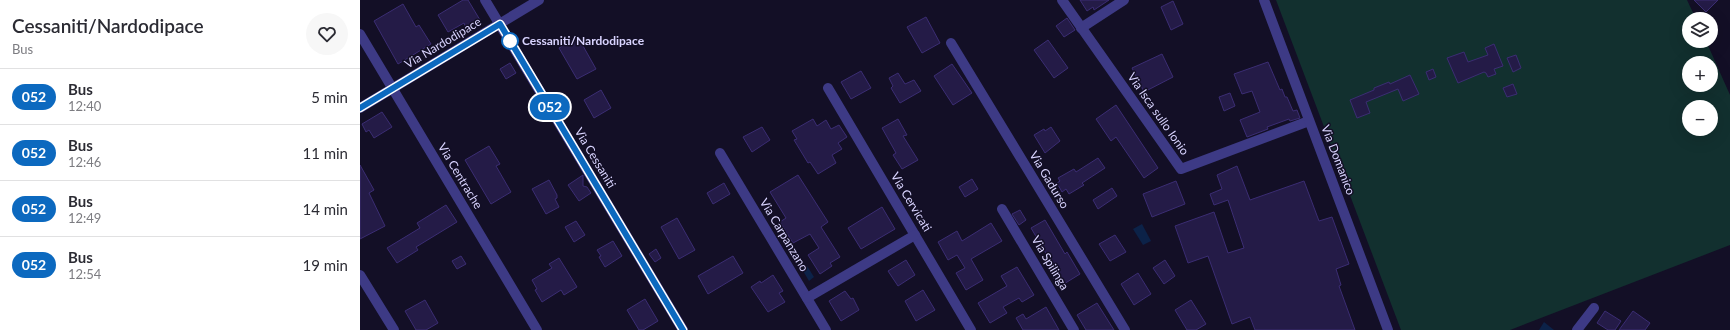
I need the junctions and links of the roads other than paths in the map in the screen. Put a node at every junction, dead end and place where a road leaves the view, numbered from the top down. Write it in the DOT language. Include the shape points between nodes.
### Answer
graph roads {
  1 [pos="485,0"];
  2 [pos="539,0"];
  3 [pos="1062,0"];
  4 [pos="1124,0"];
  5 [pos="1264,0"];
  6 [pos="500,24"];
  7 [pos="1082,28"];
  8 [pos="360,34"];
  9 [pos="950,43"];
  10 [pos="392,88"];
  11 [pos="828,88"];
  12 [pos="360,108"];
  13 [pos="1309,121"];
  14 [pos="720,153"];
  15 [pos="1002,209"];
  16 [pos="915,235"];
  17 [pos="360,275"];
  18 [pos="807,298"];
  19 [pos="1594,308"];
  20 [pos="394,330"];
  21 [pos="537,330"];
  22 [pos="683,330"];
  23 [pos="826,330"];
  24 [pos="971,330"];
  25 [pos="1074,330"];
  26 [pos="1125,330"];
  27 [pos="1388,330"];
  28 [pos="1577,330"];
  1 -- 6 [label="street, Via Cessaniti"];
  2 -- 6 [label="street, Via Nardodipace"];
  3 -- 7 [label="street, Via Isca sullo Ionio"];
  4 -- 7 [label="street"];
  5 -- 13 [label="street, Via Domanico"];
  6 -- 10 [label="street, Via Nardodipace"];
  6 -- 22 [label="street, Via Cessaniti"];
  7 -- 13 [label="street, Via Isca sullo Ionio" via="1181,169"];
  8 -- 10 [label="street, Via Centrache"];
  9 -- 26 [label="street, Via Gadurso"];
  10 -- 12 [label="street, Via Nardodipace"];
  10 -- 21 [label="street, Via Centrache"];
  11 -- 16 [label="street, Via Cervicati"];
  13 -- 27 [label="street, Via Domanico"];
  14 -- 18 [label="street, Via Carpanzano"];
  15 -- 25 [label="street, Via Spilinga"];
  16 -- 18 [label="street"];
  16 -- 24 [label="street, Via Cervicati"];
  17 -- 20 [label="street"];
  18 -- 23 [label="street, Via Carpanzano"];
  19 -- 28 [label="street"];
}
